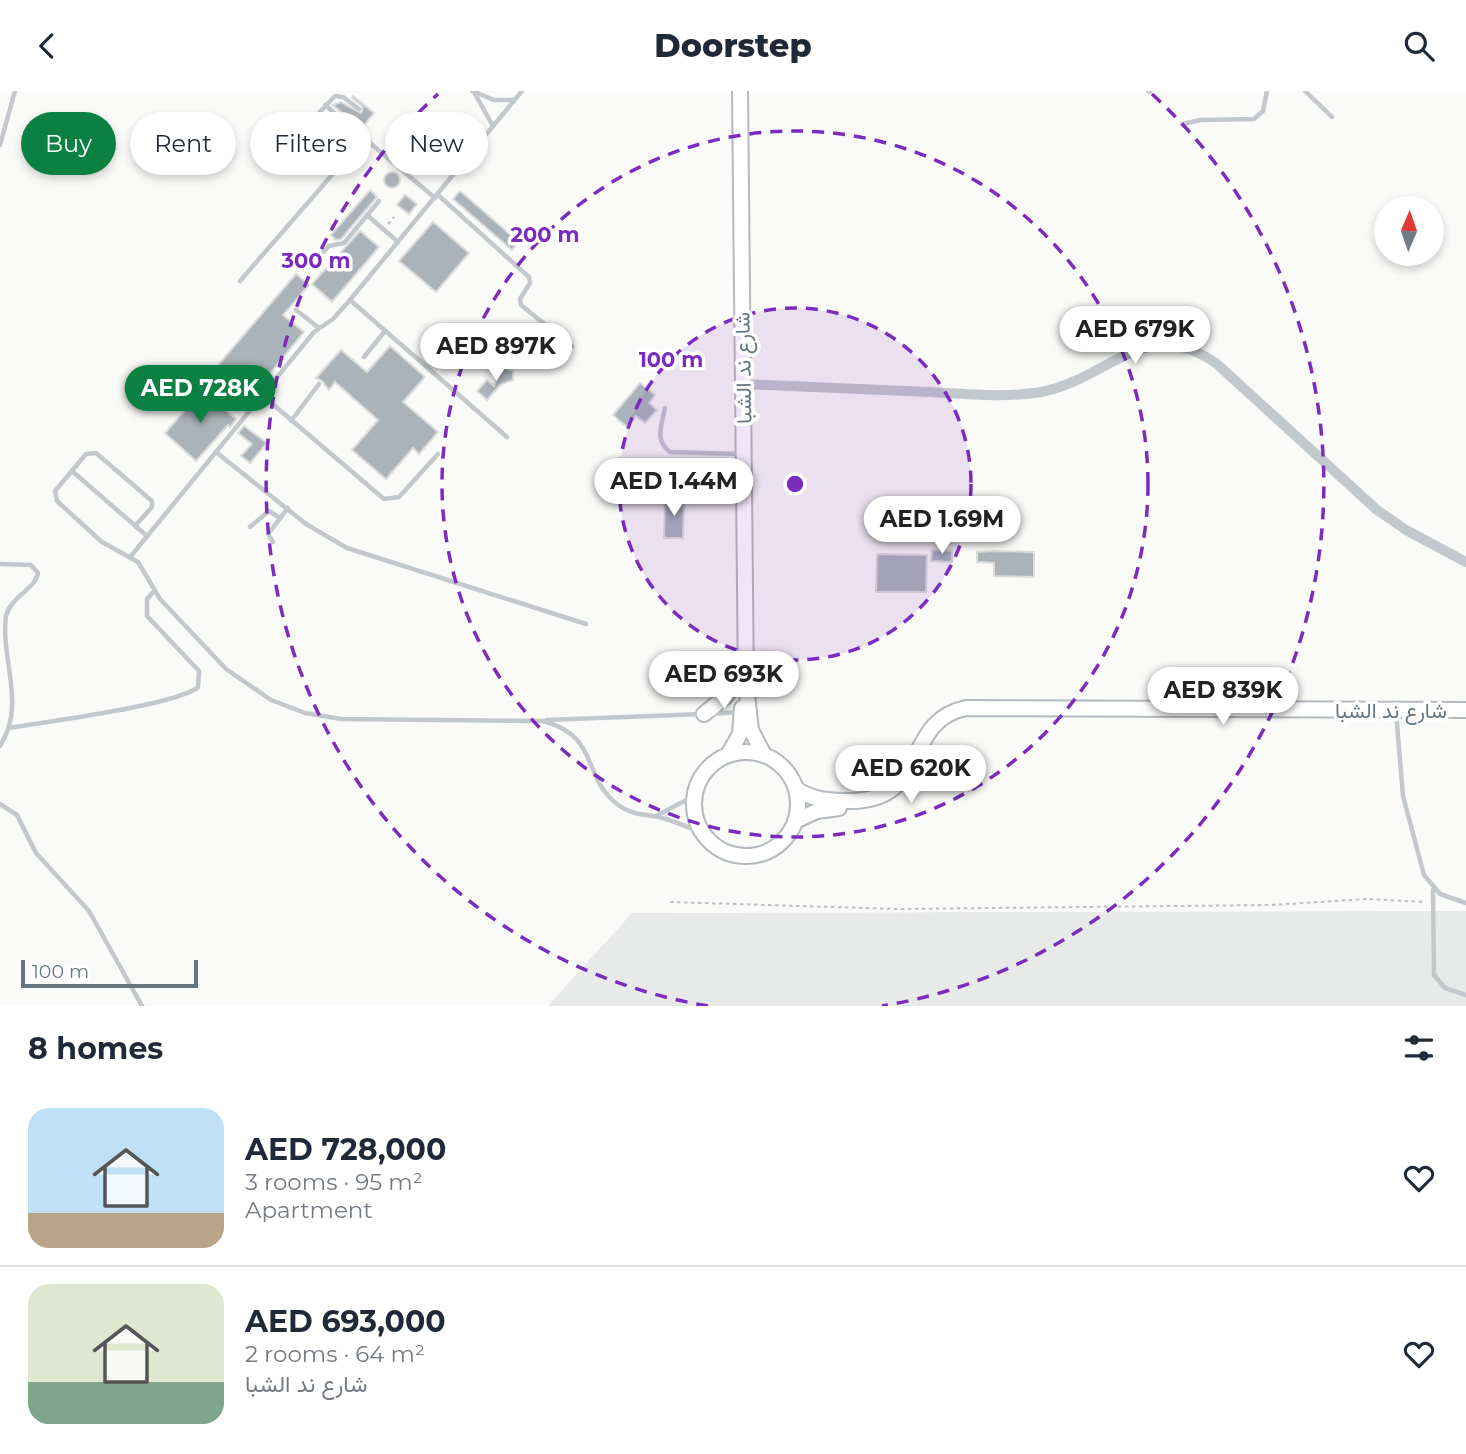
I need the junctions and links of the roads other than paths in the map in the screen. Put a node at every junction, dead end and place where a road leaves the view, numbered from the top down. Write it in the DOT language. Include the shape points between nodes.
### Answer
graph roads {
  1 [pos="15,91"];
  2 [pos="522,91"];
  3 [pos="740,91"];
  4 [pos="1267,91"];
  5 [pos="1305,91"];
  6 [pos="473,92"];
  7 [pos="514,100"];
  8 [pos="325,106"];
  9 [pos="359,109"];
  10 [pos="320,112"];
  11 [pos="332,112"];
  12 [pos="1332,117"];
  13 [pos="1182,124"];
  14 [pos="493,127"];
  15 [pos="371,144"];
  16 [pos="0,145"];
  17 [pos="332,175"];
  18 [pos="437,197"];
  19 [pos="379,201"];
  20 [pos="367,215"];
  21 [pos="398,242"];
  22 [pos="309,267"];
  23 [pos="240,281"];
  24 [pos="350,300"];
  25 [pos="296,310"];
  26 [pos="319,328"];
  27 [pos="385,331"];
  28 [pos="572,346"];
  29 [pos="364,357"];
  30 [pos="212,372"];
  31 [pos="319,384"];
  32 [pos="743,384"];
  33 [pos="262,395"];
  34 [pos="254,406"];
  35 [pos="666,408"];
  36 [pos="291,421"];
  37 [pos="507,437"];
  38 [pos="216,452"];
  39 [pos="438,454"];
  40 [pos="744,454"];
  41 [pos="72,471"];
  42 [pos="288,508"];
  43 [pos="280,518"];
  44 [pos="135,526"];
  45 [pos="250,527"];
  46 [pos="147,537"];
  47 [pos="274,542"];
  48 [pos="131,557"];
  49 [pos="1466,562"];
  50 [pos="0,563"];
  51 [pos="154,591"];
  52 [pos="586,624"];
  53 [pos="746,668"];
  54 [pos="746,686"];
  55 [pos="981,708"];
  56 [pos="1466,710"];
  57 [pos="742,711"];
  58 [pos="1396,711"];
  59 [pos="704,714"];
  60 [pos="543,720"];
  61 [pos="9,729"];
  62 [pos="0,745"];
  63 [pos="728,755"];
  64 [pos="764,755"];
  65 [pos="796,789"];
  66 [pos="694,796"];
  67 [pos="0,804"];
  68 [pos="655,817"];
  69 [pos="795,821"];
  70 [pos="704,834"];
  71 [pos="1433,889"];
  72 [pos="1466,903"];
  73 [pos="1466,995"];
  74 [pos="142,1006"];
  1 -- 16 [label="lane"];
  2 -- 7 [label="lane"];
  3 -- 32 [label="main road, شارع ند الشبا"];
  4 -- 13 [label="lane" via="1263,111 1254,119"];
  5 -- 12 [label="lane"];
  6 -- 7 [label="lane" via="494,100"];
  6 -- 14 [label="lane"];
  7 -- 14 [label="lane"];
  8 -- 9 [label="lane" via="339,95"];
  8 -- 10 [label="lane"];
  8 -- 11 [label="lane"];
  14 -- 18 [label="lane"];
  15 -- 18 [label="lane"];
  17 -- 23 [label="lane"];
  18 -- 21 [label="lane"];
  18 -- 28 [label="lane" via="528,277 521,305"];
  19 -- 20 [label="lane"];
  20 -- 21 [label="lane"];
  20 -- 22 [label="lane" via="344,243 329,246"];
  21 -- 24 [label="lane"];
  24 -- 26 [label="lane"];
  24 -- 27 [label="lane"];
  25 -- 26 [label="lane"];
  26 -- 33 [label="lane"];
  27 -- 29 [label="lane"];
  27 -- 37 [label="lane"];
  30 -- 34 [label="lane"];
  31 -- 36 [label="lane"];
  32 -- 40 [label="main road, شارع ند الشبا"];
  32 -- 49 [label="street" via="986,395 1040,392 1088,376 1140,347 1173,344 1217,364 1377,510"];
  33 -- 34 [label="lane"];
  33 -- 36 [label="lane"];
  34 -- 38 [label="lane"];
  35 -- 40 [label="lane" via="660,436 662,446 670,452"];
  36 -- 39 [label="lane" via="384,499 399,497"];
  38 -- 42 [label="lane"];
  38 -- 46 [label="lane"];
  40 -- 53 [label="main road, شارع ند الشبا"];
  41 -- 44 [label="lane"];
  41 -- 44 [label="lane" via="89,453 102,457 152,501"];
  41 -- 48 [label="lane" via="56,488 57,502 107,546"];
  42 -- 43 [label="lane"];
  42 -- 52 [label="lane" via="315,531 347,548"];
  43 -- 45 [label="lane" via="269,511"];
  43 -- 47 [label="lane" via="268,534"];
  44 -- 46 [label="lane"];
  46 -- 48 [label="lane"];
  48 -- 51 [label="lane" via="143,568"];
  50 -- 61 [label="lane" via="31,565 38,573 6,616"];
  51 -- 60 [label="lane" via="226,669 255,692 288,708 341,719"];
  51 -- 61 [label="lane" via="147,599 147,616 199,671 198,687 189,694 156,702"];
  53 -- 54 [label="main road, شارع ند الشبا"];
  53 -- 59 [label="main road" via="733,688"];
  54 -- 57 [label="main road, شارع ند الشبا"];
  54 -- 64 [label="main road, شارع ند الشبا" via="751,730"];
  55 -- 58 [label="main road, شارع ند الشبا"];
  55 -- 65 [label="main road, شارع ند الشبا" via="954,711 936,722 906,776 878,797 827,801"];
  55 -- 69 [label="main road, شارع ند الشبا" via="948,720 937,730 914,777 895,795 872,805 817,811"];
  56 -- 58 [label="main road, شارع ند الشبا"];
  57 -- 59 [label="lane"];
  57 -- 63 [label="main road, شارع ند الشبا" via="740,734"];
  58 -- 71 [label="lane" via="1405,806 1424,875"];
  59 -- 60 [label="lane"];
  60 -- 68 [label="lane" via="579,740 599,786 613,801 638,815"];
  61 -- 62 [label="lane"];
  63 -- 64 [label="main road"];
  63 -- 66 [label="main road" via="708,768"];
  64 -- 65 [label="main road" via="784,768"];
  65 -- 69 [label="main road"];
  66 -- 68 [label="lane"];
  66 -- 70 [label="main road"];
  67 -- 74 [label="lane" via="17,815 36,853 89,911"];
  68 -- 70 [label="lane"];
  69 -- 70 [label="main road" via="781,842 752,855 722,850"];
  71 -- 72 [label="lane"];
  71 -- 73 [label="lane" via="1434,975 1445,988"];
}
